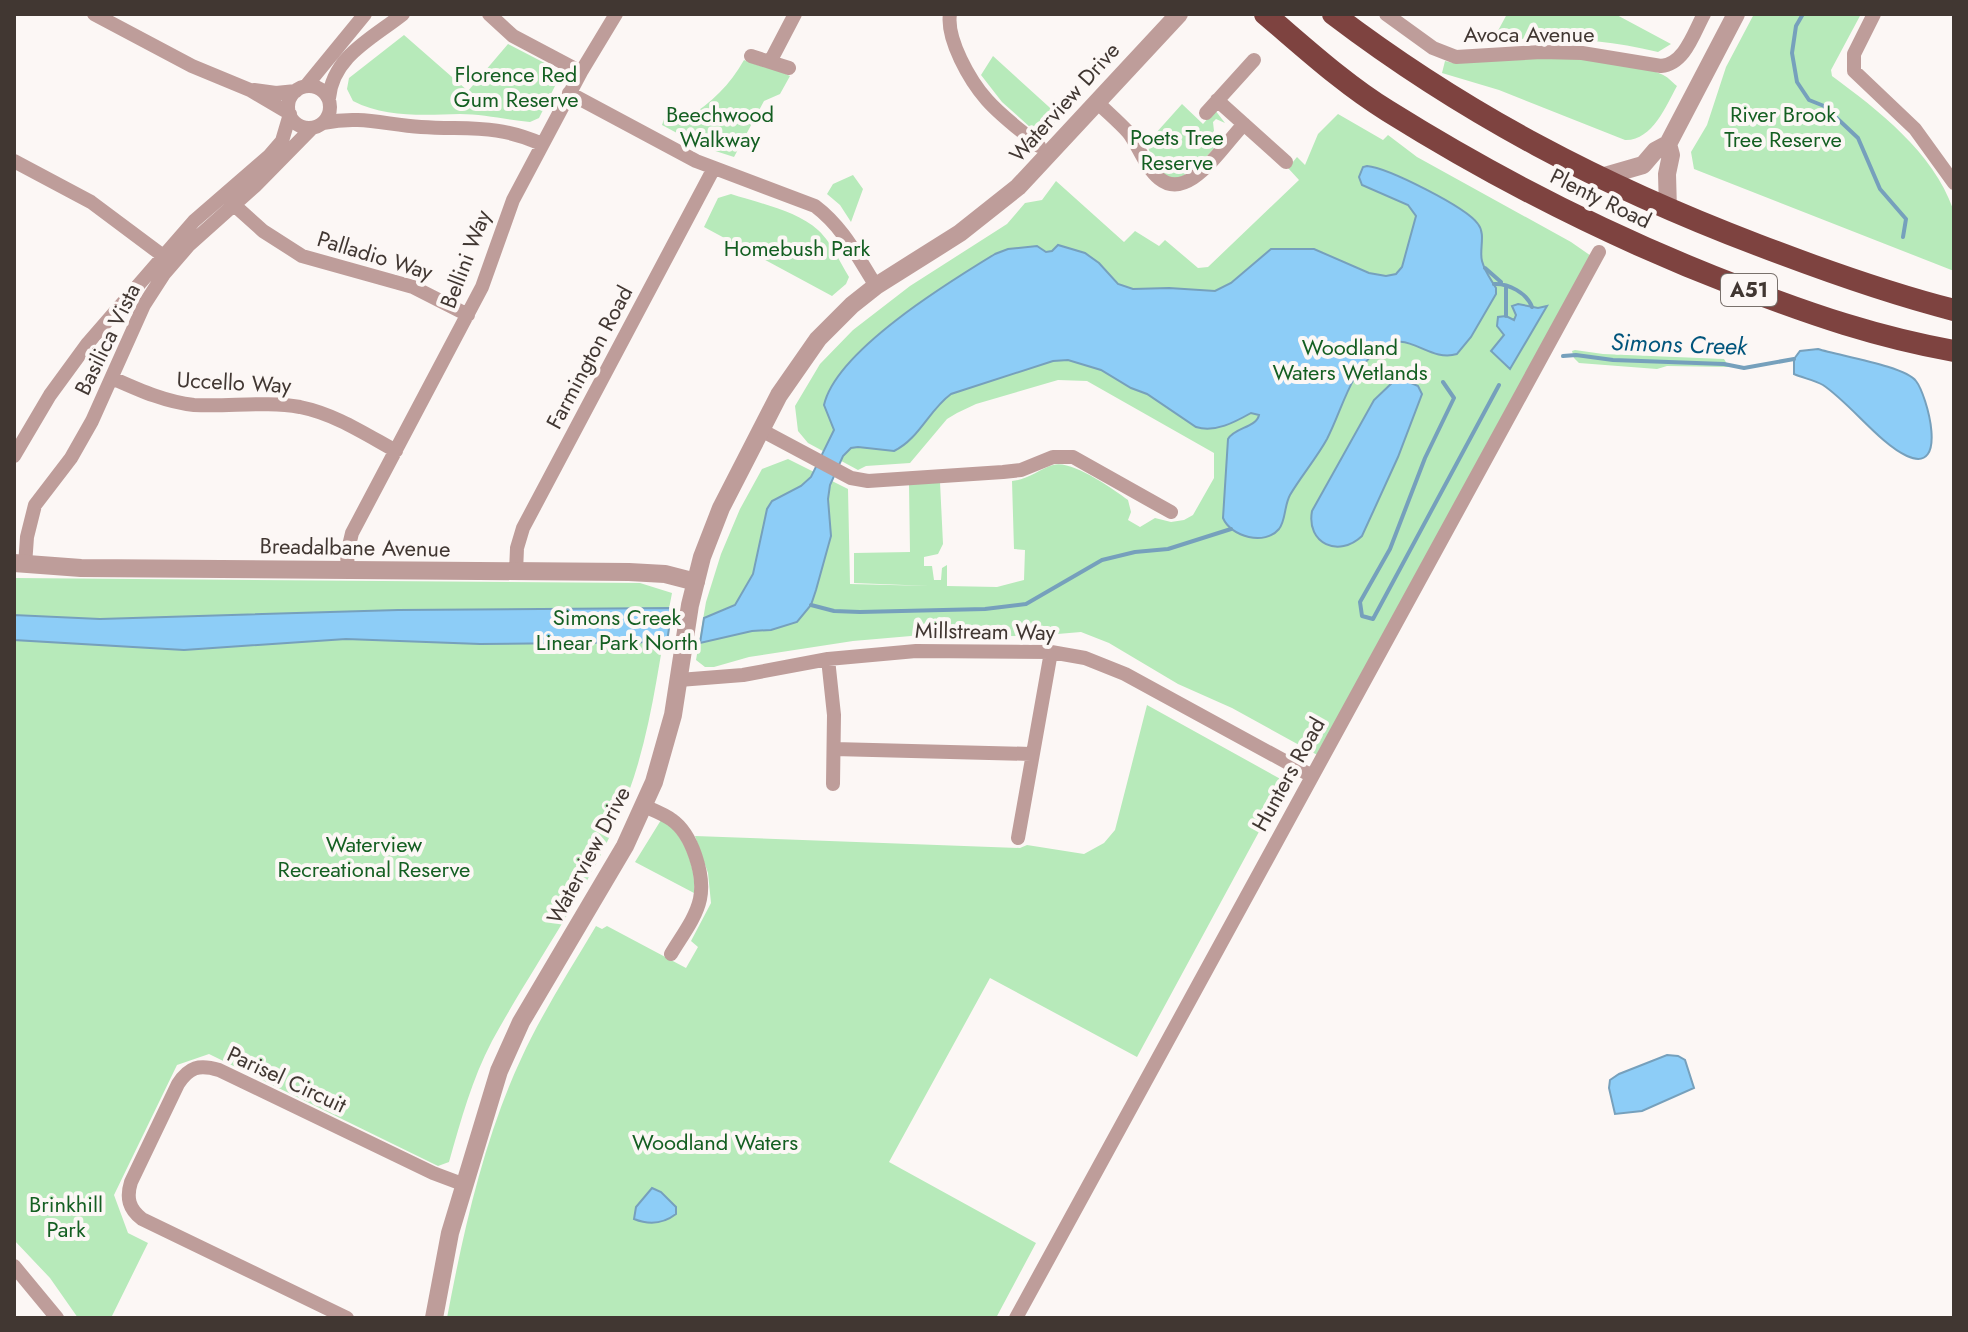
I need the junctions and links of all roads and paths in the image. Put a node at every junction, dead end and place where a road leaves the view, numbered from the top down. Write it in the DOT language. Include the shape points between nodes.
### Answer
graph roads {
  1 [pos="94,14"];
  2 [pos="365,14"];
  3 [pos="403,14"];
  4 [pos="489,14"];
  5 [pos="616,14"];
  6 [pos="795,14"];
  7 [pos="950,14"];
  8 [pos="1160,14"];
  9 [pos="1179,14"];
  10 [pos="1265,14"];
  11 [pos="1333,14"];
  12 [pos="1386,14"];
  13 [pos="1704,14"];
  14 [pos="1736,14"];
  15 [pos="1874,14"];
  16 [pos="751,56"];
  17 [pos="771,60"];
  18 [pos="1254,60"];
  19 [pos="789,68"];
  20 [pos="581,72"];
  21 [pos="301,88"];
  22 [pos="250,90"];
  23 [pos="569,93"];
  24 [pos="329,98"];
  25 [pos="1092,98"];
  26 [pos="1217,100"];
  27 [pos="1206,113"];
  28 [pos="289,114"];
  29 [pos="365,118"];
  30 [pos="1244,124"];
  31 [pos="318,125"];
  32 [pos="542,144"];
  33 [pos="1668,144"];
  34 [pos="1044,150"];
  35 [pos="14,161"];
  36 [pos="1286,162"];
  37 [pos="714,168"];
  38 [pos="1598,178"];
  39 [pos="1954,183"];
  40 [pos="233,204"];
  41 [pos="1668,210"];
  42 [pos="1599,252"];
  43 [pos="162,255"];
  44 [pos="876,286"];
  45 [pos="1954,310"];
  46 [pos="468,315"];
  47 [pos="1954,351"];
  48 [pos="112,378"];
  49 [pos="761,430"];
  50 [pos="396,451"];
  51 [pos="14,456"];
  52 [pos="1171,512"];
  53 [pos="19,564"];
  54 [pos="353,570"];
  55 [pos="516,572"];
  56 [pos="696,582"];
  57 [pos="1051,652"];
  58 [pos="828,659"];
  59 [pos="679,680"];
  60 [pos="834,749"];
  61 [pos="1031,754"];
  62 [pos="1312,776"];
  63 [pos="833,784"];
  64 [pos="644,806"];
  65 [pos="1018,838"];
  66 [pos="671,954"];
  67 [pos="465,1185"];
  68 [pos="14,1266"];
  69 [pos="57,1318"];
  70 [pos="347,1318"];
  71 [pos="434,1318"];
  72 [pos="1016,1318"];
  1 -- 22 [label="street"];
  2 -- 21 [label="street"];
  3 -- 24 [label="street" via="348,56 332,80"];
  4 -- 20 [label="street" via="513,36"];
  5 -- 20 [label="street, Bellini Way"];
  6 -- 17 [label="street"];
  7 -- 34 [label="street" via="951,37 987,100"];
  8 -- 25 [label="street, Waterview Drive"];
  9 -- 25 [label="street, Waterview Drive"];
  10 -- 47 [label="highway, Plenty Road / A51" via="1386,110 1581,220 1812,314"];
  11 -- 38 [label="highway, Plenty Road / A51" via="1453,97"];
  12 -- 13 [label="street, Avoca Avenue" via="1433,48 1456,57 1558,52 1661,66 1679,58"];
  14 -- 33 [label="street"];
  15 -- 39 [label="street" via="1854,54 1854,71 1915,129"];
  16 -- 17 [label="street"];
  17 -- 19 [label="street"];
  18 -- 26 [label="street"];
  20 -- 23 [label="street, Bellini Way"];
  21 -- 22 [label="street" via="276,93"];
  21 -- 24 [label="street" via="319,88"];
  21 -- 28 [label="street" via="289,101"];
  22 -- 28 [label="street"];
  23 -- 32 [label="street, Bellini Way"];
  23 -- 37 [label="street"];
  24 -- 29 [label="street"];
  24 -- 31 [label="street" via="330,112"];
  25 -- 30 [label="street" via="1130,134 1144,164 1161,179 1176,183 1196,176"];
  25 -- 34 [label="street, Waterview Drive"];
  26 -- 27 [label="street"];
  26 -- 30 [label="street"];
  28 -- 31 [label="street" via="299,125"];
  28 -- 43 [label="street, Basilica Vista" via="282,141 269,156"];
  29 -- 31 [label="street"];
  29 -- 32 [label="street" via="506,131"];
  30 -- 36 [label="street"];
  31 -- 40 [label="street, Basilica Vista"];
  32 -- 46 [label="street, Bellini Way" via="505,217"];
  33 -- 38 [label="street" via="1643,165"];
  33 -- 41 [label="street"];
  34 -- 44 [label="street, Waterview Drive" via="1018,187 980,218"];
  35 -- 43 [label="street" via="91,202"];
  37 -- 44 [label="street" via="815,206 848,239"];
  37 -- 55 [label="street, Farmington Road" via="523,528"];
  38 -- 41 [label="highway, Plenty Road / A51"];
  40 -- 46 [label="street, Palladio Way" via="302,256 413,287"];
  40 -- 48 [label="street, Basilica Vista" via="164,274 124,344"];
  41 -- 45 [label="highway, Plenty Road / A51" via="1823,270"];
  42 -- 62 [label="street, Hunters Road"];
  43 -- 51 [label="street, Basilica Vista" via="88,343"];
  44 -- 49 [label="street, Waterview Drive" via="811,348"];
  46 -- 50 [label="street, Bellini Way"];
  48 -- 50 [label="street, Uccello Way" via="179,403 313,410"];
  48 -- 53 [label="street, Basilica Vista" via="71,458 35,505"];
  49 -- 52 [label="street" via="851,478 868,481 1021,470 1065,456"];
  49 -- 56 [label="street, Waterview Drive" via="711,533"];
  50 -- 54 [label="street, Bellini Way" via="358,522"];
  53 -- 54 [label="street, Breadalbane Avenue"];
  54 -- 55 [label="street, Breadalbane Avenue"];
  55 -- 56 [label="street, Breadalbane Avenue" via="640,572"];
  56 -- 59 [label="street, Waterview Drive"];
  57 -- 58 [label="street, Millstream Way" via="916,651"];
  57 -- 61 [label="street"];
  57 -- 62 [label="street, Millstream Way" via="1125,674"];
  58 -- 59 [label="street, Millstream Way"];
  58 -- 60 [label="street"];
  59 -- 64 [label="street, Waterview Drive" via="664,751"];
  60 -- 61 [label="street"];
  60 -- 63 [label="street"];
  61 -- 65 [label="street"];
  62 -- 72 [label="street, Hunters Road"];
  64 -- 66 [label="street" via="683,831 699,868 697,908"];
  64 -- 67 [label="street, Waterview Drive" via="511,1042"];
  67 -- 70 [label="street, Parisel Circuit" via="219,1070 194,1067 183,1076 131,1182 131,1209"];
  67 -- 71 [label="street, Waterview Drive"];
  68 -- 69 [label="street"];
}
